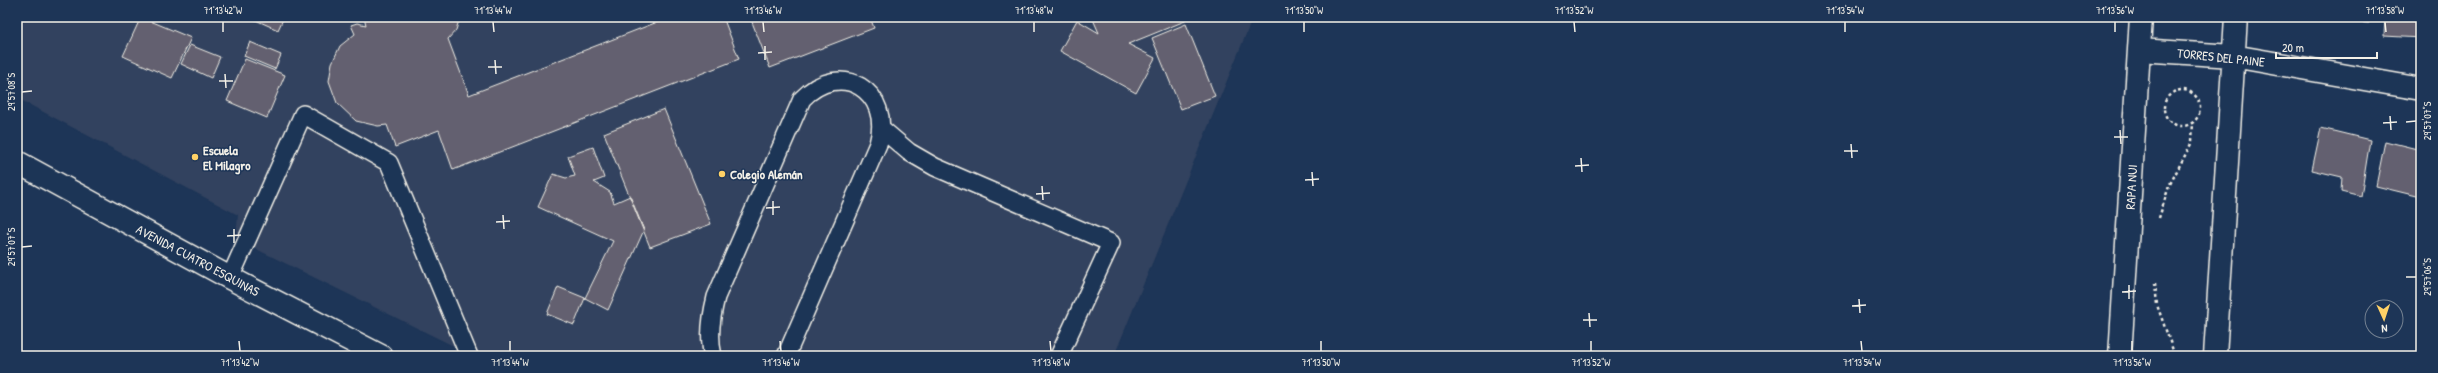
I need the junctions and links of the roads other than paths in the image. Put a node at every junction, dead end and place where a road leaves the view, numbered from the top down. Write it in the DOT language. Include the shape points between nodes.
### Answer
graph roads {
  1 [pos="2141,17"];
  2 [pos="2236,17"];
  3 [pos="2139,50"];
  4 [pos="2233,56"];
  5 [pos="2421,89"];
  6 [pos="882,130"];
  7 [pos="17,162"];
  8 [pos="230,278"];
  9 [pos="381,356"];
  10 [pos="470,356"];
  11 [pos="713,356"];
  12 [pos="786,356"];
  13 [pos="1059,356"];
  14 [pos="2120,356"];
  15 [pos="2215,356"];
  1 -- 3 [label="street, RAPA NUI"];
  2 -- 4 [label="street"];
  3 -- 4 [label="street, TORRES DEL PAINE"];
  3 -- 14 [label="street, RAPA NUI"];
  4 -- 5 [label="street, TORRES DEL PAINE"];
  4 -- 15 [label="street"];
  6 -- 11 [label="lane" via="881,115 876,101 866,90 853,83 840,80 825,82 812,88 802,99 716,297 710,334"];
  6 -- 12 [label="lane"];
  6 -- 13 [label="lane" via="909,152 935,167 1111,243"];
  7 -- 8 [label="street, AVENIDA CUATRO ESQUINAS"];
  8 -- 9 [label="street, AVENIDA CUATRO ESQUINAS"];
  8 -- 10 [label="lane" via="303,114 389,163"];
}
